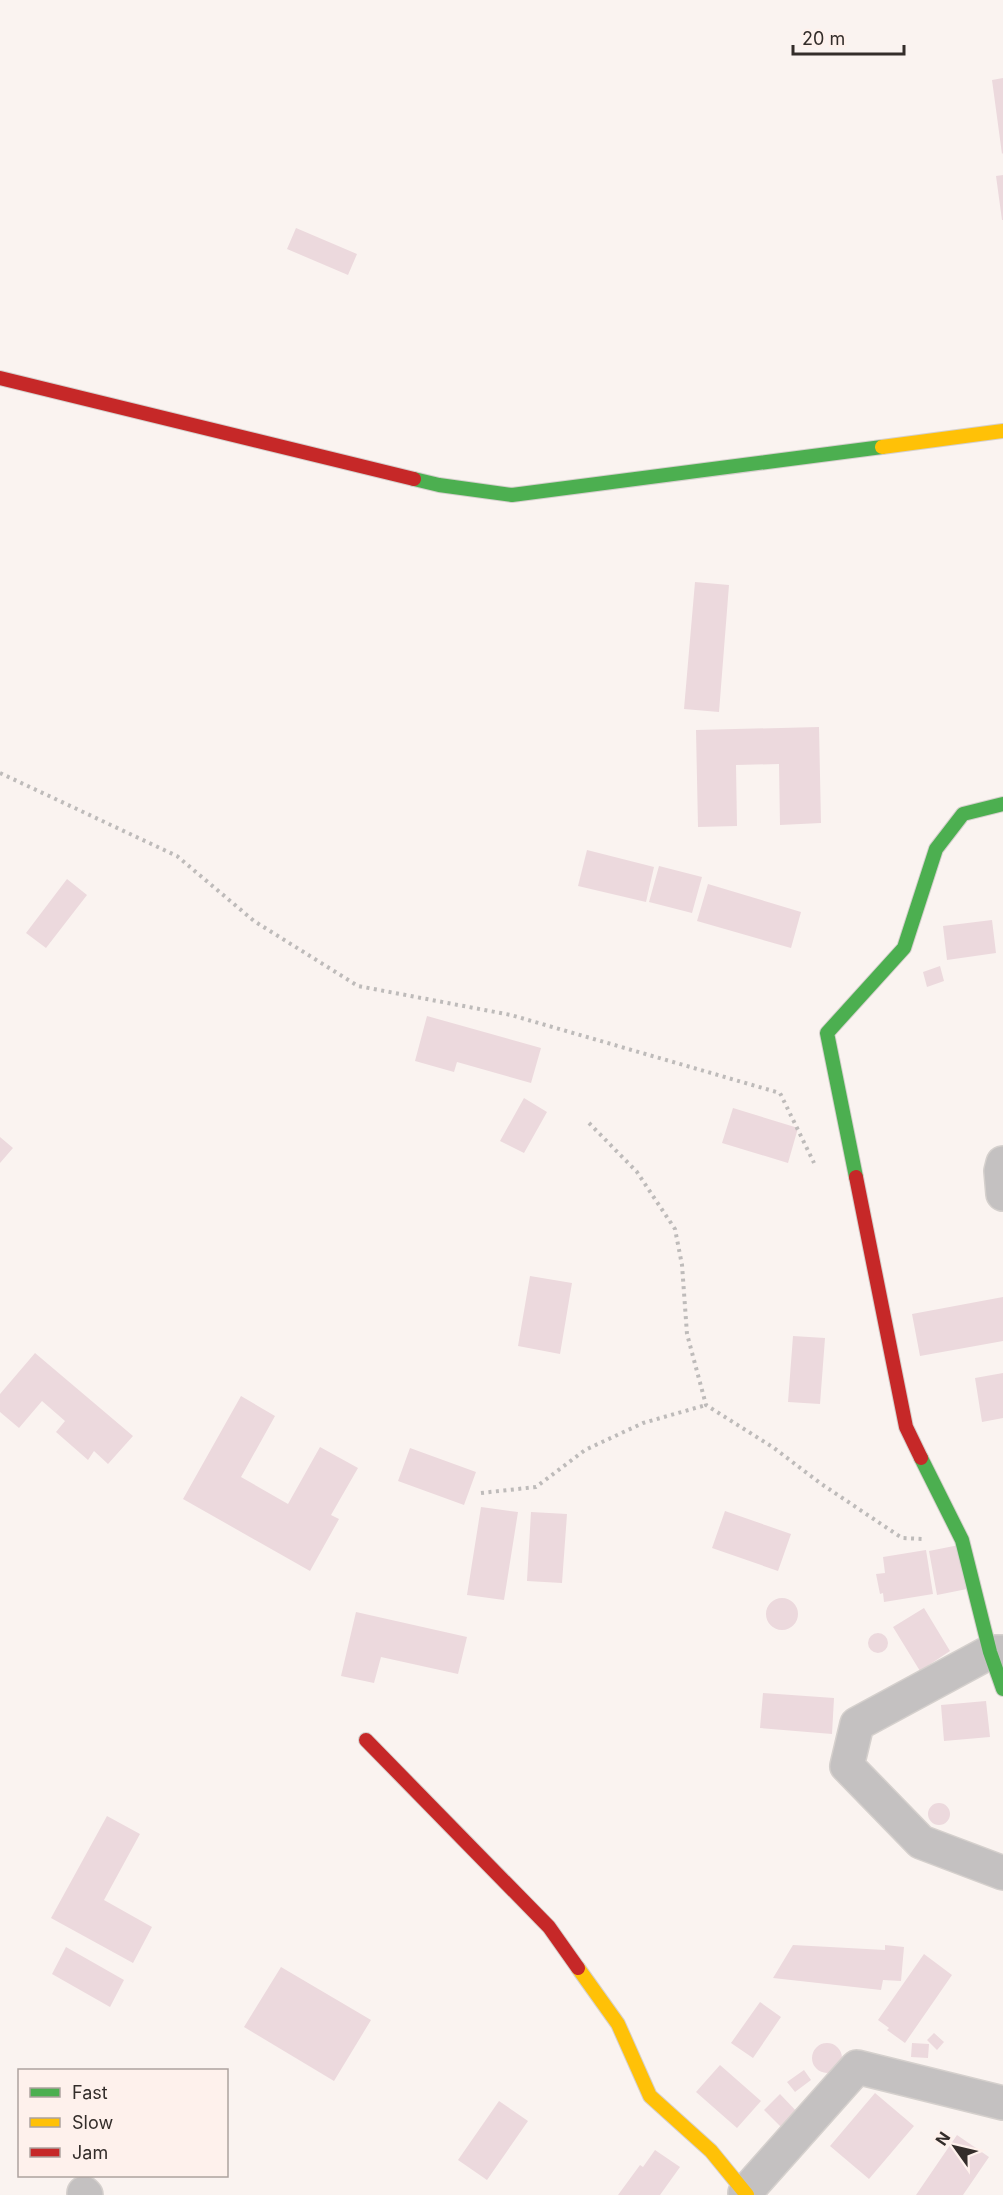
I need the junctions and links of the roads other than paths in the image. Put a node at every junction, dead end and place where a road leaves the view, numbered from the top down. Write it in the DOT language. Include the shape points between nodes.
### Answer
graph roads {
  1 [pos="0,378"];
  2 [pos="1003,431"];
  3 [pos="1003,804"];
  4 [pos="1003,1163"];
  5 [pos="1003,1194"];
  6 [pos="997,1652"];
  7 [pos="1003,1689"];
  8 [pos="366,1740"];
  9 [pos="1003,1873"];
  10 [pos="1003,2103"];
  11 [pos="745,2194"];
  1 -- 2 [label="street" via="439,484 512,495"];
  3 -- 6 [label="street" via="963,814 936,849 904,948 827,1033 906,1426 962,1540"];
  4 -- 5 [label="street"];
  6 -- 7 [label="street"];
  6 -- 9 [label="street" via="857,1724 847,1766 921,1842"];
  8 -- 11 [label="street" via="549,1927 618,2024 650,2096 711,2151"];
  10 -- 11 [label="street" via="857,2067"];
}
